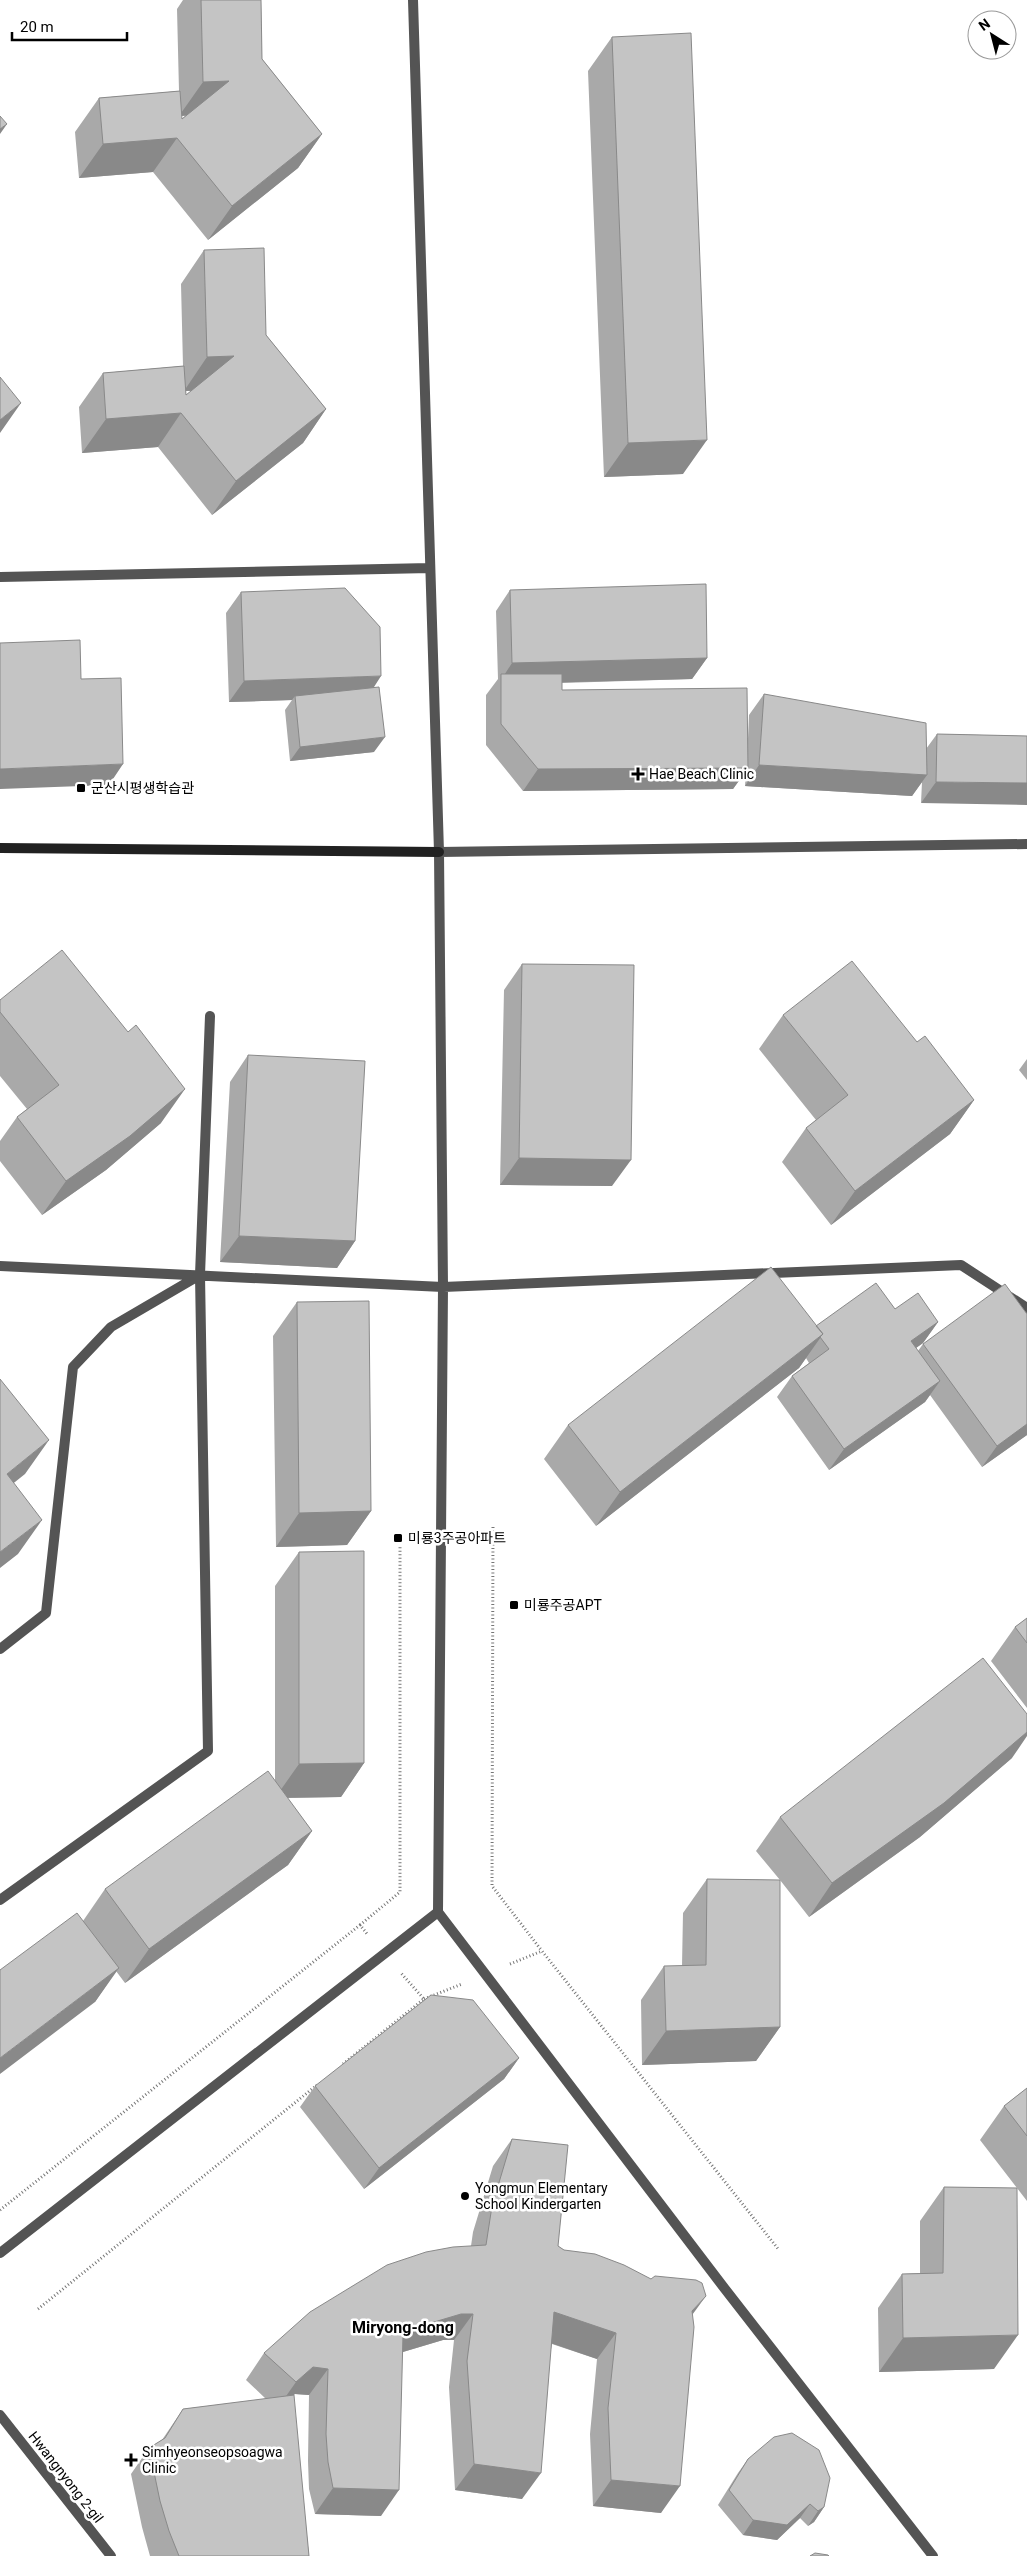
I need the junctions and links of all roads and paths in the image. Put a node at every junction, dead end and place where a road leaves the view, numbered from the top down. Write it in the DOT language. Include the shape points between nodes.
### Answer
graph roads {
  1 [pos="413,0"];
  2 [pos="430,568"];
  3 [pos="0,577"];
  4 [pos="1027,844"];
  5 [pos="0,848"];
  6 [pos="439,852"];
  7 [pos="210,1016"];
  8 [pos="0,1266"];
  9 [pos="200,1275"];
  10 [pos="443,1287"];
  11 [pos="1027,1308"];
  12 [pos="493,1526"];
  13 [pos="400,1547"];
  14 [pos="0,1649"];
  15 [pos="0,1900"];
  16 [pos="438,1912"];
  17 [pos="360,1926"];
  18 [pos="542,1951"];
  19 [pos="485,1974"];
  20 [pos="424,1999"];
  21 [pos="779,2250"];
  22 [pos="0,2253"];
  23 [pos="0,2415"];
  24 [pos="111,2556"];
  25 [pos="933,2556"];
  1 -- 2 [label="street"];
  2 -- 3 [label="street"];
  2 -- 6 [label="street"];
  4 -- 6 [label="street"];
  5 -- 6 [label="street"];
  6 -- 10 [label="street"];
  7 -- 9 [label="street"];
  8 -- 9 [label="street"];
  9 -- 10 [label="street"];
  9 -- 14 [label="street" via="111,1327 73,1367 46,1614"];
  9 -- 15 [label="street" via="208,1751"];
  10 -- 11 [label="street" via="961,1265"];
  10 -- 16 [label="street"];
  12 -- 18 [label="path" via="492,1886"];
  13 -- 17 [label="path" via="400,1892"];
  16 -- 19 [label="street"];
  16 -- 22 [label="street"];
  18 -- 19 [label="path"];
  18 -- 21 [label="path"];
  19 -- 20 [label="path"];
  19 -- 25 [label="street"];
  23 -- 24 [label="street, Hwangnyong 2-gil"];
}
